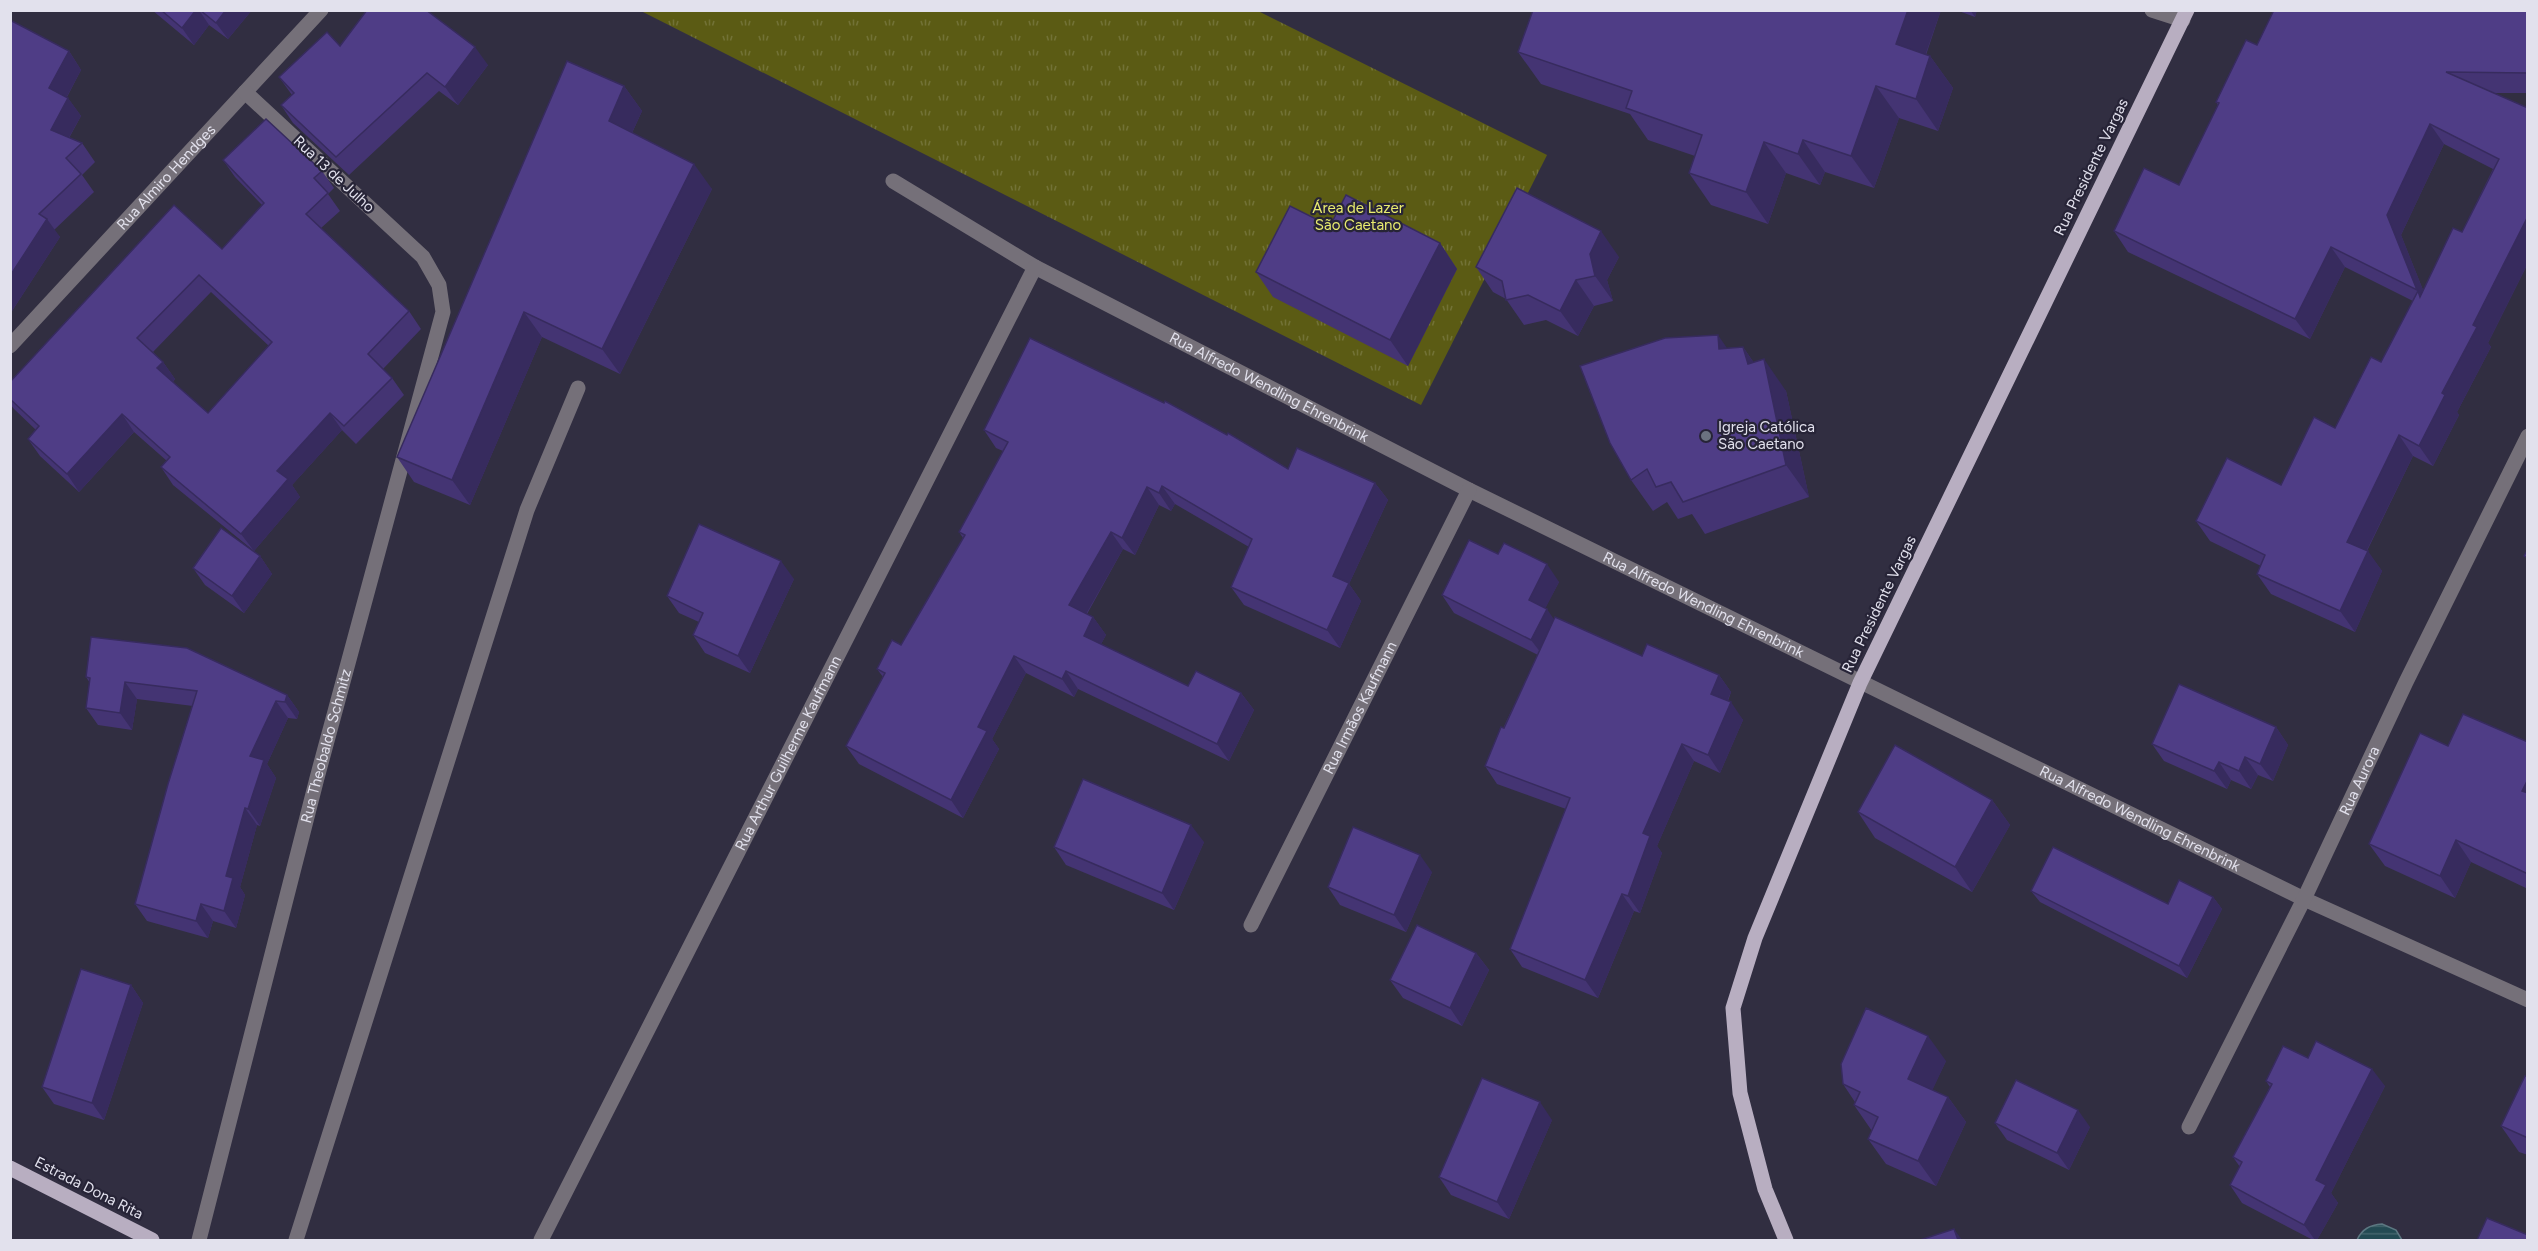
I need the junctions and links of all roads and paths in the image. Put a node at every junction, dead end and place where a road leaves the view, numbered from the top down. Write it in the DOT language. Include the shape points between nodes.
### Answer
graph roads {
  1 [pos="321,10"];
  2 [pos="2152,10"];
  3 [pos="2185,15"];
  4 [pos="245,92"];
  5 [pos="892,181"];
  6 [pos="423,257"];
  7 [pos="1035,267"];
  8 [pos="10,346"];
  9 [pos="578,388"];
  10 [pos="2528,436"];
  11 [pos="1469,490"];
  12 [pos="1860,683"];
  13 [pos="2304,899"];
  14 [pos="1251,925"];
  15 [pos="2528,1000"];
  16 [pos="2189,1127"];
  17 [pos="10,1168"];
  18 [pos="152,1240"];
  19 [pos="199,1240"];
  20 [pos="296,1240"];
  21 [pos="541,1240"];
  22 [pos="1786,1240"];
  1 -- 4 [label="street, Rua Almiro Hendges"];
  2 -- 3 [label="street"];
  3 -- 12 [label="main road, Rua Presidente Vargas"];
  4 -- 6 [label="street, Rua 13 de Julho"];
  4 -- 8 [label="street, Rua Almiro Hendges"];
  5 -- 7 [label="street, Rua Alfredo Wendling Ehrenbrink"];
  6 -- 19 [label="street, Rua Theobaldo Schmitz" via="439,285 443,312 320,767"];
  7 -- 11 [label="street, Rua Alfredo Wendling Ehrenbrink"];
  7 -- 21 [label="street, Rua Arthur Guilherme Kaufmann"];
  9 -- 20 [label="street" via="527,510"];
  10 -- 13 [label="street, Rua Aurora"];
  11 -- 12 [label="street, Rua Alfredo Wendling Ehrenbrink"];
  11 -- 14 [label="street, Rua Irmãos Kaufmann"];
  12 -- 13 [label="street, Rua Alfredo Wendling Ehrenbrink"];
  12 -- 22 [label="main road, Rua Presidente Vargas" via="1755,938 1733,1008 1740,1093 1765,1190"];
  13 -- 15 [label="street, Rua Alfredo Wendling Ehrenbrink"];
  13 -- 16 [label="street, Rua Aurora"];
  17 -- 18 [label="main road, Estrada Dona Rita"];
}
